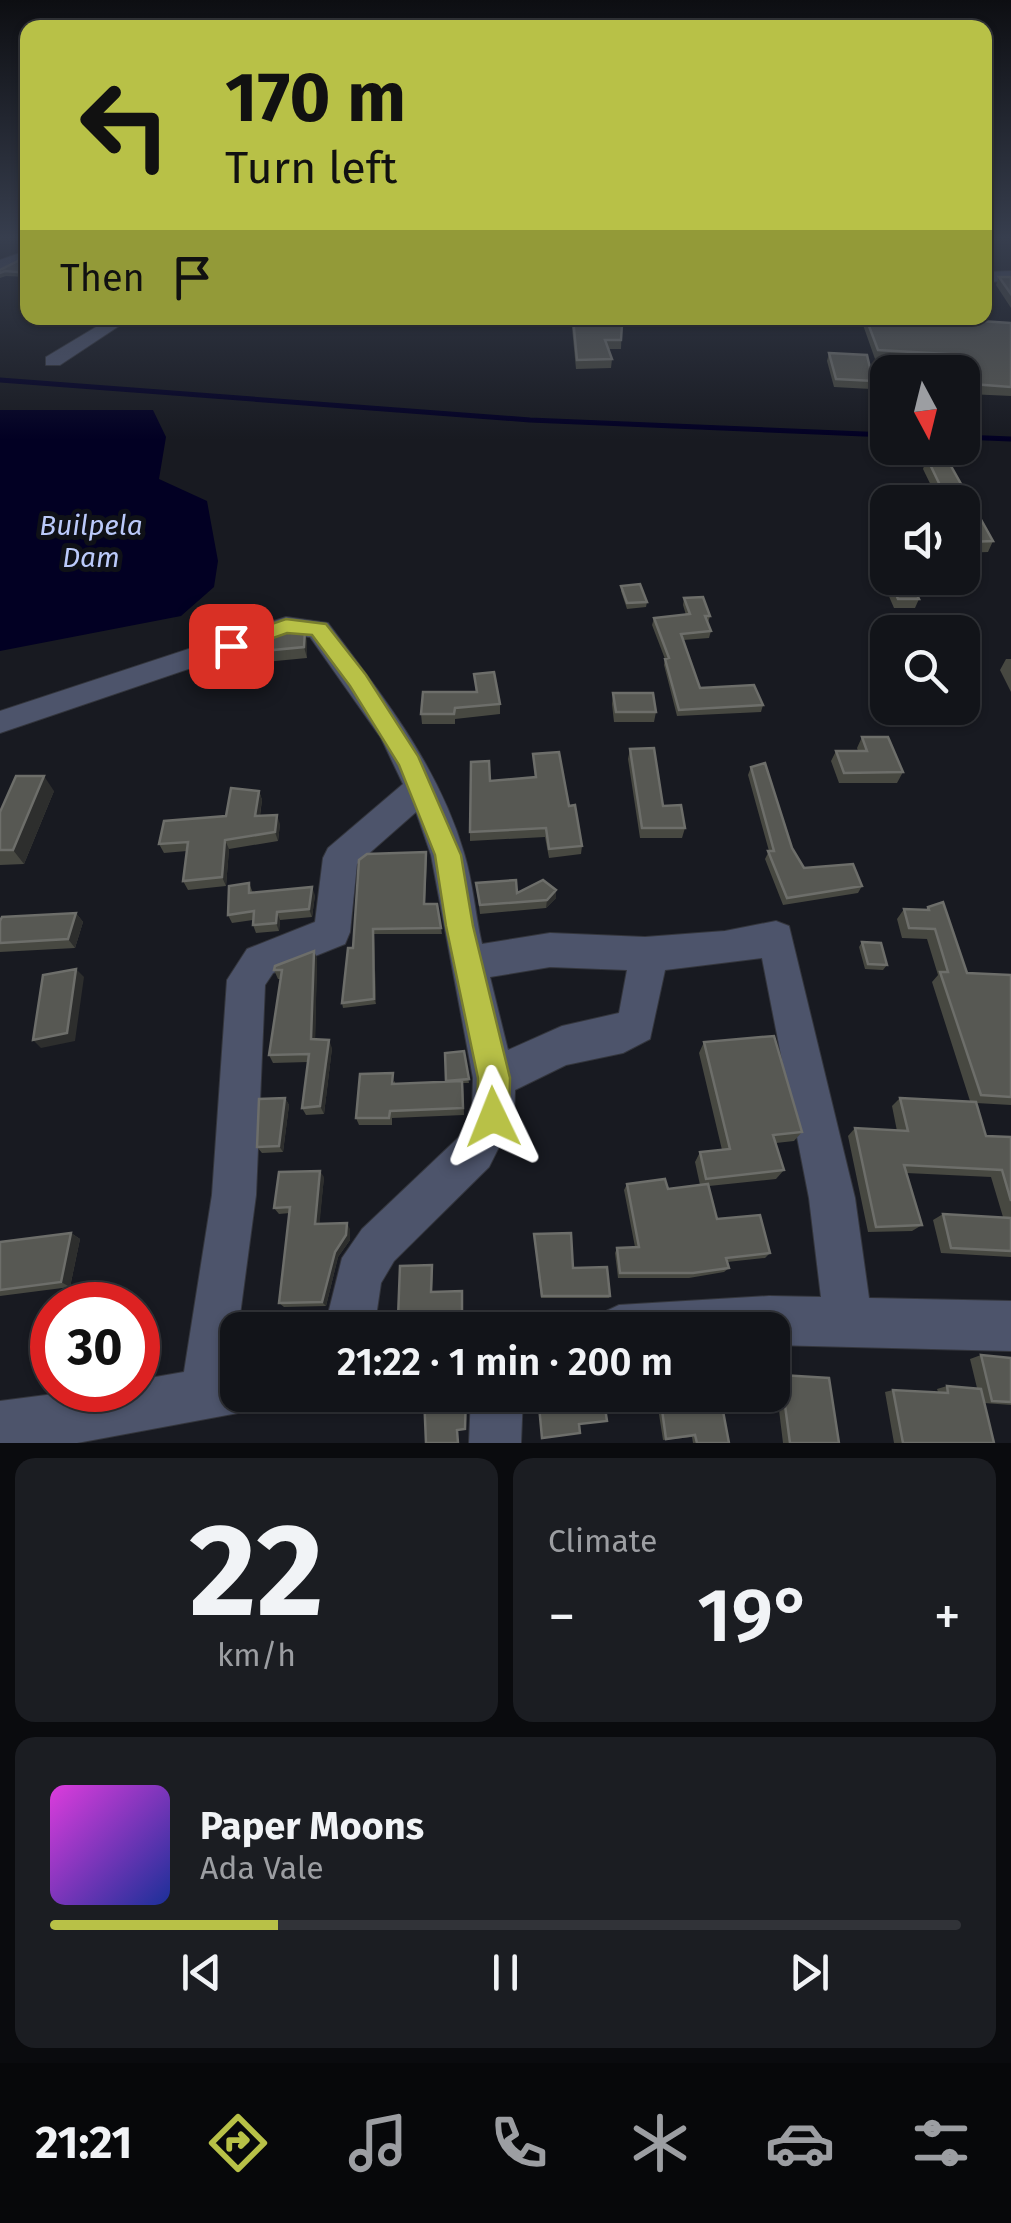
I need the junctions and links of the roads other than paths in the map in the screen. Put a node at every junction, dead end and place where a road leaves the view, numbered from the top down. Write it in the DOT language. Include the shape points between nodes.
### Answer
graph roads {
  1 [pos="111,325"];
  2 [pos="53,362"];
  3 [pos="0,722"];
  4 [pos="422,787"];
  5 [pos="645,954"];
  6 [pos="470,963"];
  7 [pos="494,1078"];
  8 [pos="227,1312"];
  9 [pos="353,1312"];
  10 [pos="790,1320"];
  11 [pos="848,1321"];
  12 [pos="1011,1326"];
  13 [pos="220,1389"];
  14 [pos="496,1412"];
  15 [pos="0,1427"];
  16 [pos="494,1443"];
  1 -- 2 [label="street"];
  3 -- 4 [label="street" via="301,625 318,629 338,654"];
  4 -- 6 [label="street" via="448,855"];
  4 -- 8 [label="street" via="340,858 332,932 260,961 246,980"];
  5 -- 6 [label="street" via="550,950"];
  5 -- 7 [label="street" via="636,1026 562,1046"];
  5 -- 11 [label="street" via="776,938 832,1198"];
  6 -- 7 [label="street"];
  7 -- 9 [label="street" via="493,1117 474,1152 378,1245 359,1276"];
  10 -- 11 [label="street"];
  11 -- 12 [label="street"];
  13 -- 15 [label="street"];
  14 -- 16 [label="street"];
}
